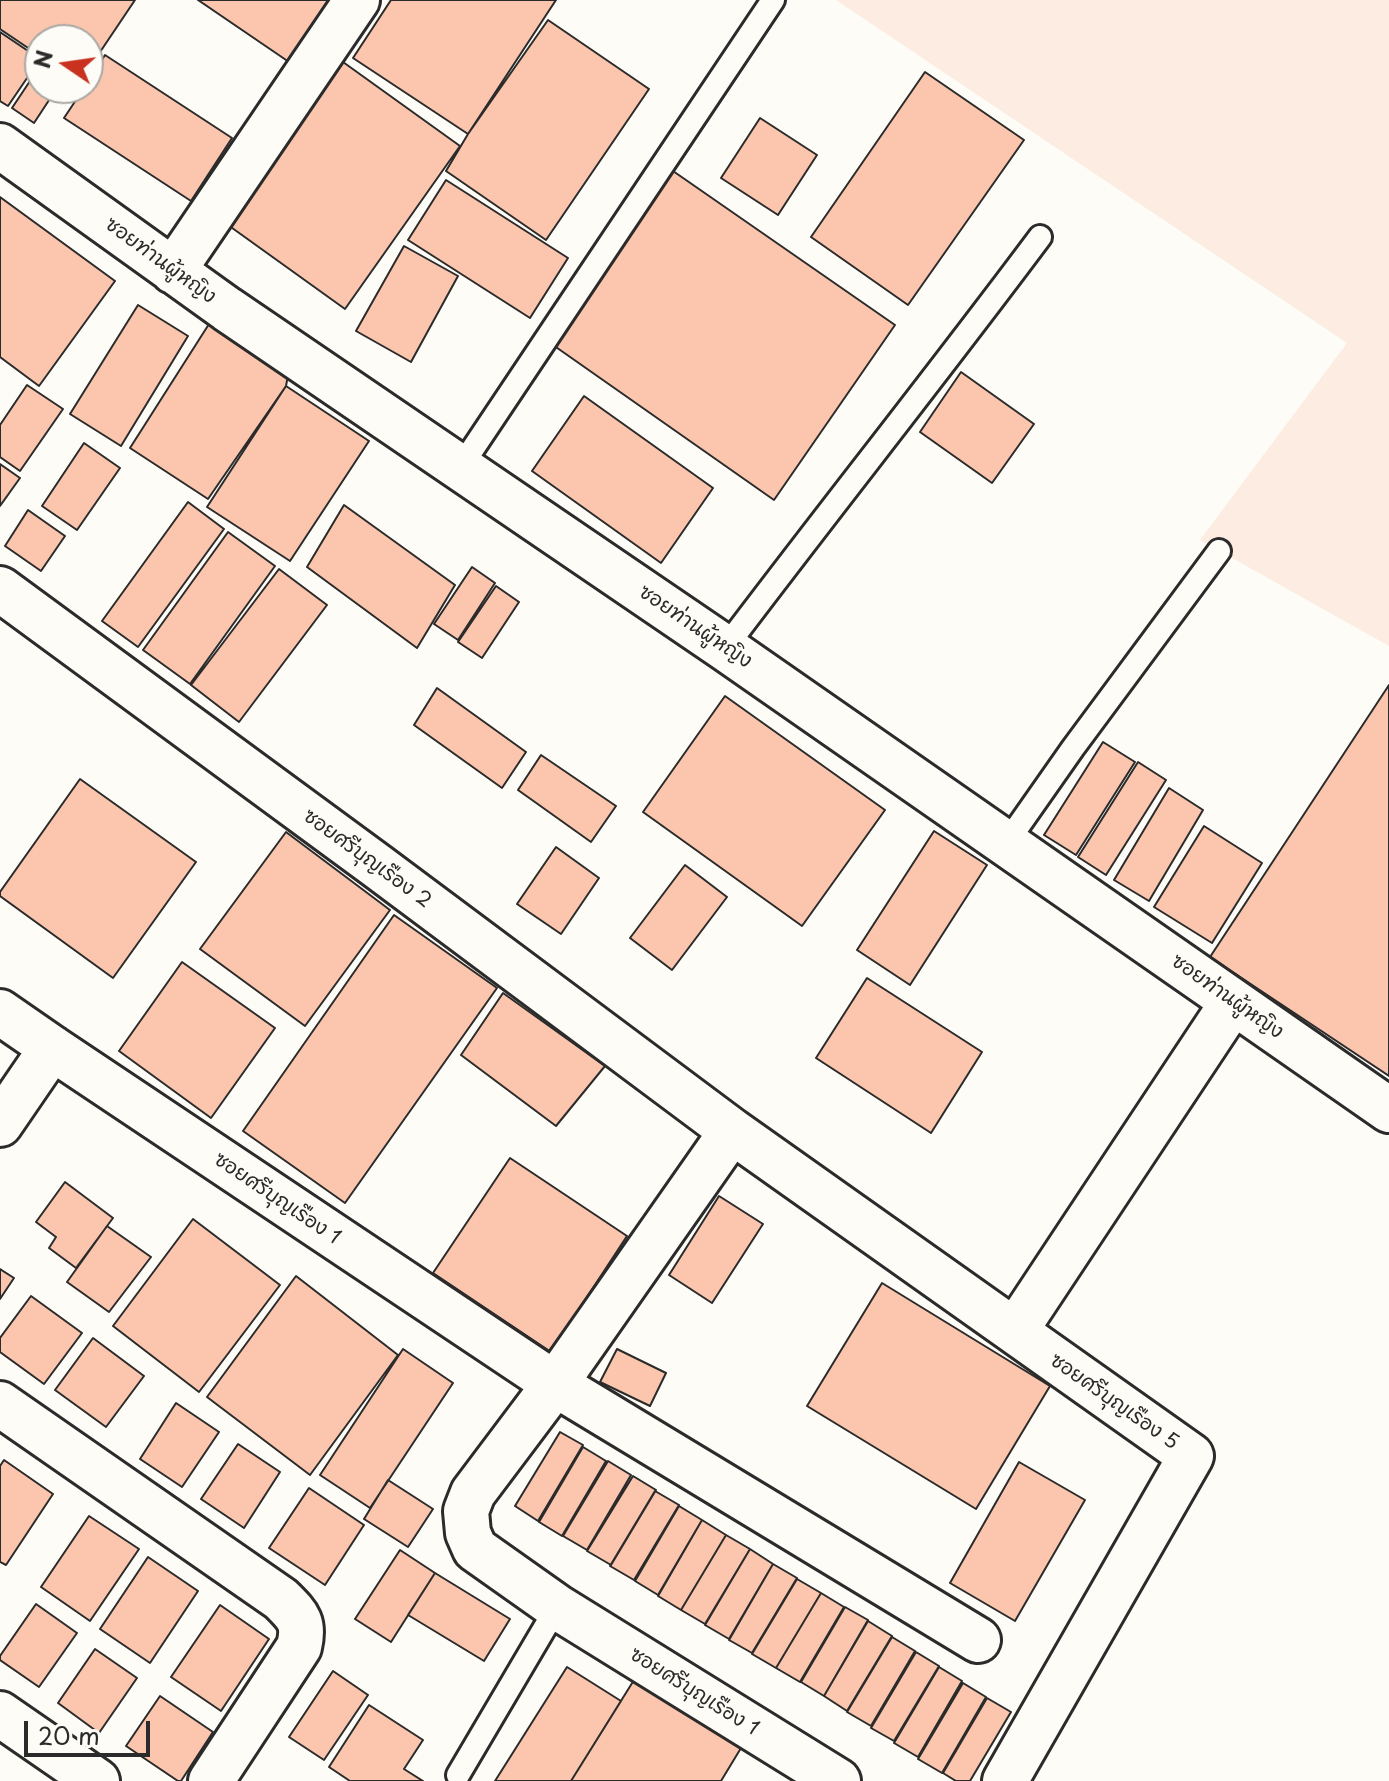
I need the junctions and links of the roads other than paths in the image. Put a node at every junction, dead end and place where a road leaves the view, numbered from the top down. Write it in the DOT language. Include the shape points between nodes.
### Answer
graph roads {
  1 [pos="357,0"];
  2 [pos="773,0"];
  3 [pos="0,146"];
  4 [pos="1040,237"];
  5 [pos="173,271"];
  6 [pos="460,468"];
  7 [pos="1219,551"];
  8 [pos="0,589"];
  9 [pos="725,648"];
  10 [pos="1005,845"];
  11 [pos="1233,1002"];
  12 [pos="0,1012"];
  13 [pos="52,1048"];
  14 [pos="1389,1110"];
  15 [pos="0,1124"];
  16 [pos="732,1131"];
  17 [pos="1015,1331"];
  18 [pos="555,1384"];
  19 [pos="0,1404"];
  20 [pos="557,1607"];
  21 [pos="978,1640"];
  22 [pos="0,1714"];
  23 [pos="458,1775"];
  24 [pos="97,1781"];
  25 [pos="211,1781"];
  26 [pos="838,1781"];
  27 [pos="1005,1781"];
  1 -- 5 [label="street"];
  2 -- 6 [label="lane"];
  3 -- 5 [label="street, ซอยท่านผู้หญิง"];
  4 -- 9 [label="lane"];
  5 -- 6 [label="street, ซอยท่านผู้หญิง"];
  6 -- 9 [label="street, ซอยท่านผู้หญิง"];
  7 -- 10 [label="lane"];
  8 -- 16 [label="street, ซอยศรีบุญเรือง 2"];
  9 -- 10 [label="street, ซอยท่านผู้หญิง"];
  10 -- 11 [label="street, ซอยท่านผู้หญิง"];
  11 -- 14 [label="street, ซอยท่านผู้หญิง"];
  11 -- 17 [label="street"];
  12 -- 13 [label="street, ซอยศรีบุญเรือง 1"];
  13 -- 15 [label="street"];
  13 -- 18 [label="street, ซอยศรีบุญเรือง 1"];
  16 -- 17 [label="street, ซอยศรีบุญเรือง 5"];
  16 -- 18 [label="street, ซอยศรีบุญเรือง 1"];
  17 -- 27 [label="street, ซอยศรีบุญเรือง 5" via="1191,1456"];
  18 -- 20 [label="street, ซอยศรีบุญเรือง 1" via="473,1493 466,1511 475,1549"];
  18 -- 21 [label="street"];
  19 -- 25 [label="street" via="281,1599 295,1614 303,1629 299,1647"];
  20 -- 23 [label="lane"];
  20 -- 26 [label="street, ซอยศรีบุญเรือง 1"];
  22 -- 24 [label="street"];
}
